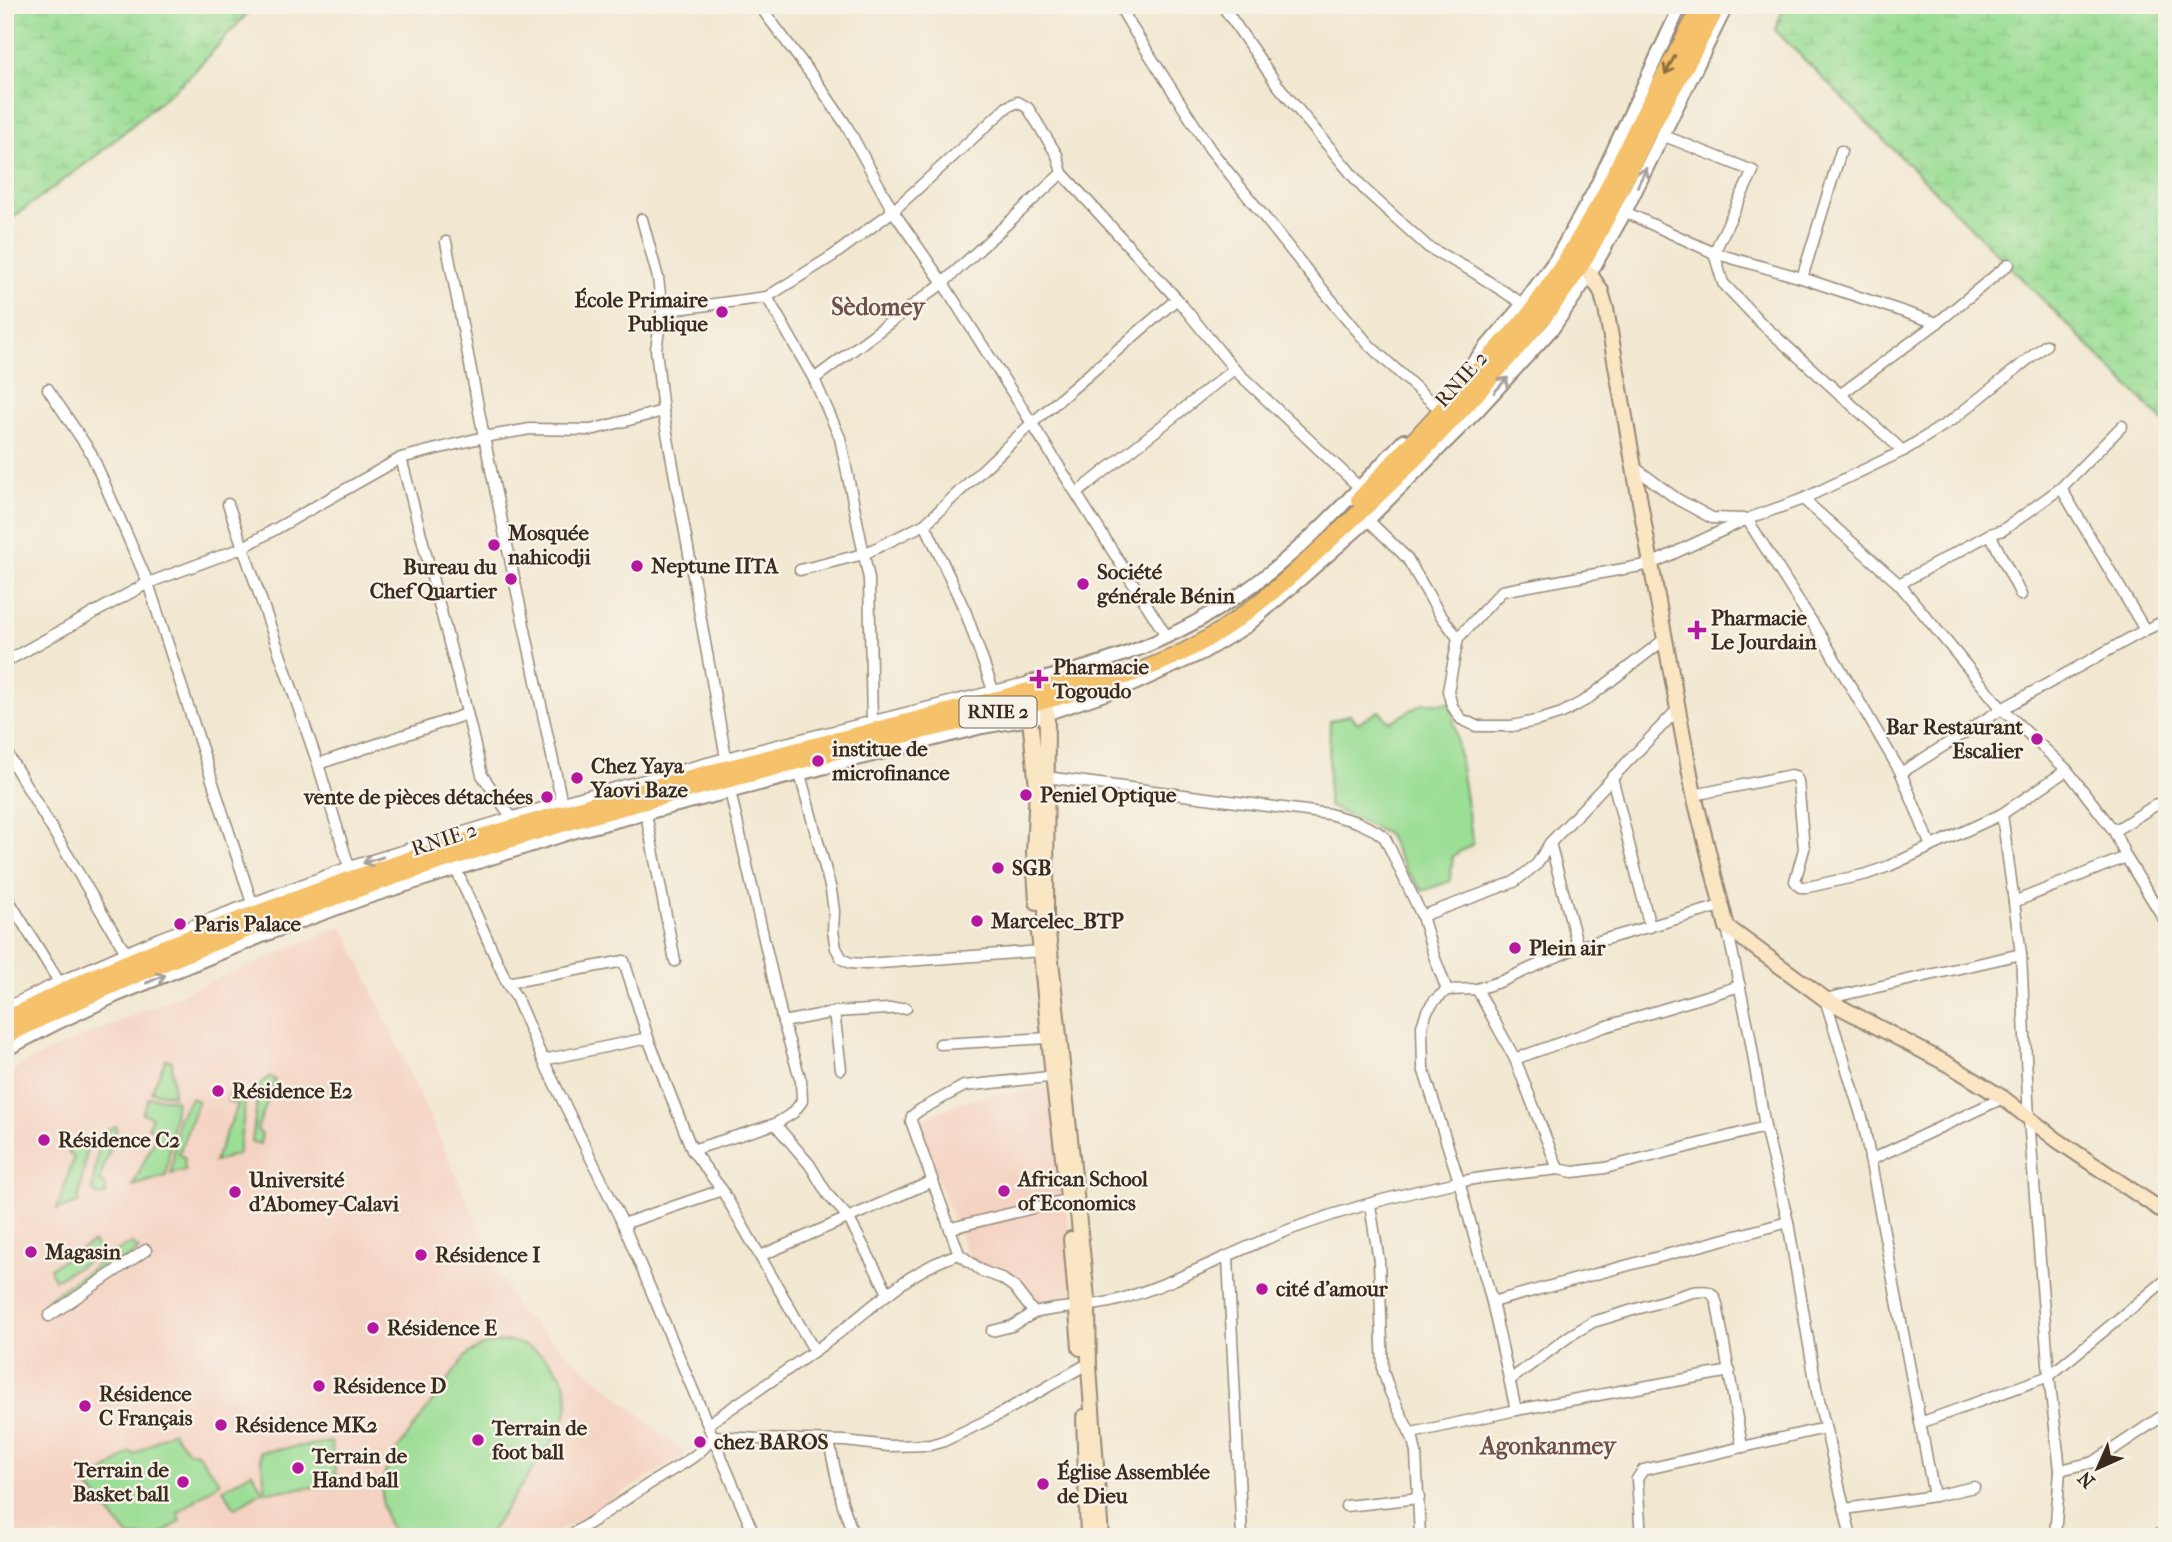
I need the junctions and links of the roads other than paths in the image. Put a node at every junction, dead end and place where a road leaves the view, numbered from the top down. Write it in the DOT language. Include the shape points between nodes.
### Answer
graph roads {
  1 [pos="759,5"];
  2 [pos="1119,5"];
  3 [pos="1222,5"];
  4 [pos="1681,5"];
  5 [pos="1702,5"];
  6 [pos="1718,5"];
  7 [pos="1727,5"];
  8 [pos="1662,135"];
  9 [pos="1841,151"];
  10 [pos="1062,173"];
  11 [pos="893,212"];
  12 [pos="1625,212"];
  13 [pos="642,219"];
  14 [pos="446,242"];
  15 [pos="1714,253"];
  16 [pos="2009,264"];
  17 [pos="1578,268"];
  18 [pos="1802,278"];
  19 [pos="943,283"];
  20 [pos="767,297"];
  21 [pos="1177,299"];
  22 [pos="1523,304"];
  23 [pos="662,311"];
  24 [pos="1937,323"];
  25 [pos="2046,345"];
  26 [pos="1234,369"];
  27 [pos="814,379"];
  28 [pos="48,389"];
  29 [pos="1841,394"];
  30 [pos="1436,406"];
  31 [pos="663,411"];
  32 [pos="1031,424"];
  33 [pos="2122,426"];
  34 [pos="484,437"];
  35 [pos="1903,450"];
  36 [pos="401,458"];
  37 [pos="1634,467"];
  38 [pos="1359,487"];
  39 [pos="2061,488"];
  40 [pos="1077,493"];
  41 [pos="1803,499"];
  42 [pos="228,504"];
  43 [pos="1747,519"];
  44 [pos="1368,520"];
  45 [pos="925,524"];
  46 [pos="1990,534"];
  47 [pos="242,548"];
  48 [pos="863,554"];
  49 [pos="1651,564"];
  50 [pos="800,570"];
  51 [pos="148,583"];
  52 [pos="1899,584"];
  53 [pos="2021,595"];
  54 [pos="2167,620"];
  55 [pos="2146,630"];
  56 [pos="1167,637"];
  57 [pos="1458,638"];
  58 [pos="1665,639"];
  59 [pos="5,662"];
  60 [pos="993,690"];
  61 [pos="1030,699"];
  62 [pos="1678,709"];
  63 [pos="2002,709"];
  64 [pos="467,714"];
  65 [pos="872,722"];
  66 [pos="5,750"];
  67 [pos="726,758"];
  68 [pos="318,764"];
  69 [pos="2067,770"];
  70 [pos="1901,773"];
  71 [pos="800,774"];
  72 [pos="1046,777"];
  73 [pos="1612,777"];
  74 [pos="730,791"];
  75 [pos="1694,795"];
  76 [pos="2167,797"];
  77 [pos="563,807"];
  78 [pos="646,814"];
  79 [pos="2002,814"];
  80 [pos="512,818"];
  81 [pos="2114,831"];
  82 [pos="1550,843"];
  83 [pos="1931,846"];
  84 [pos="2126,857"];
  85 [pos="454,863"];
  86 [pos="349,867"];
  87 [pos="5,894"];
  88 [pos="2014,902"];
  89 [pos="252,904"];
  90 [pos="1721,906"];
  91 [pos="1422,916"];
  92 [pos="2167,924"];
  93 [pos="1650,927"];
  94 [pos="1727,927"];
  95 [pos="1578,947"];
  96 [pos="1041,951"];
  97 [pos="126,953"];
  98 [pos="2021,954"];
  99 [pos="675,961"];
  100 [pos="58,982"];
  101 [pos="508,984"];
  102 [pos="1740,986"];
  103 [pos="1477,989"];
  104 [pos="1447,990"];
  105 [pos="1825,999"];
  106 [pos="5,1008"];
  107 [pos="906,1008"];
  108 [pos="834,1013"];
  109 [pos="5,1020"];
  110 [pos="783,1022"];
  111 [pos="5,1036"];
  112 [pos="648,1038"];
  113 [pos="1049,1038"];
  114 [pos="940,1044"];
  115 [pos="5,1050"];
  116 [pos="1515,1059"];
  117 [pos="543,1060"];
  118 [pos="841,1069"];
  119 [pos="1059,1076"];
  120 [pos="2003,1098"];
  121 [pos="2029,1119"];
  122 [pos="775,1124"];
  123 [pos="1765,1127"];
  124 [pos="692,1150"];
  125 [pos="1870,1160"];
  126 [pos="1558,1169"];
  127 [pos="933,1181"];
  128 [pos="1459,1181"];
  129 [pos="722,1190"];
  130 [pos="1073,1199"];
  131 [pos="1370,1205"];
  132 [pos="2167,1214"];
  133 [pos="848,1217"];
  134 [pos="1788,1222"];
  135 [pos="623,1224"];
  136 [pos="951,1227"];
  137 [pos="146,1250"];
  138 [pos="959,1254"];
  139 [pos="760,1256"];
  140 [pos="1228,1258"];
  141 [pos="2167,1279"];
  142 [pos="888,1293"];
  143 [pos="1492,1302"];
  144 [pos="1082,1307"];
  145 [pos="1034,1313"];
  146 [pos="49,1316"];
  147 [pos="992,1331"];
  148 [pos="814,1350"];
  149 [pos="1082,1367"];
  150 [pos="1730,1371"];
  151 [pos="2049,1376"];
  152 [pos="1510,1380"];
  153 [pos="1516,1410"];
  154 [pos="2167,1413"];
  155 [pos="1920,1423"];
  156 [pos="708,1424"];
  157 [pos="1825,1428"];
  158 [pos="1412,1433"];
  159 [pos="713,1436"];
  160 [pos="829,1442"];
  161 [pos="1742,1447"];
  162 [pos="1091,1455"];
  163 [pos="2060,1470"];
  164 [pos="1974,1487"];
  165 [pos="1934,1496"];
  166 [pos="1419,1498"];
  167 [pos="1346,1506"];
  168 [pos="1846,1509"];
  169 [pos="2167,1529"];
  170 [pos="568,1537"];
  171 [pos="755,1537"];
  172 [pos="854,1537"];
  173 [pos="1088,1537"];
  174 [pos="1101,1537"];
  175 [pos="1242,1537"];
  176 [pos="1420,1537"];
  177 [pos="1641,1537"];
  178 [pos="1851,1537"];
  179 [pos="2055,1537"];
  180 [pos="2154,1537"];
  1 -- 11 [label="street" via="846,125"];
  2 -- 30 [label="street" via="1210,149 1369,345"];
  3 -- 22 [label="street" via="1276,83 1364,189 1428,247"];
  4 -- 22 [label="street" via="1594,191 1556,259"];
  5 -- 17 [label="highway, RNIE 2 / RNIE 2, one-way" via="1637,125 1602,200"];
  6 -- 17 [label="highway, RNIE 2 / RNIE 2"];
  7 -- 8 [label="street"];
  12 -- 8 [label="street, one-way"];
  8 -- 15 [label="street" via="1753,171"];
  9 -- 18 [label="street"];
  10 -- 11 [label="street" via="1057,155 1028,108 1018,102 1007,107"];
  10 -- 19 [label="street"];
  10 -- 21 [label="street"];
  11 -- 19 [label="street"];
  11 -- 20 [label="street"];
  12 -- 15 [label="street"];
  12 -- 17 [label="street"];
  13 -- 23 [label="street"];
  14 -- 34 [label="street"];
  15 -- 18 [label="street"];
  15 -- 29 [label="street" via="1723,283"];
  16 -- 24 [label="street"];
  17 -- 37 [label="main road" via="1601,291"];
  44 -- 17 [label="street, one-way" via="1544,338"];
  17 -- 61 [label="highway, RNIE 2 / RNIE 2" via="1542,320 1428,447 1245,615 1199,644 1136,673"];
  18 -- 24 [label="street"];
  19 -- 27 [label="street"];
  19 -- 32 [label="street"];
  20 -- 23 [label="street"];
  20 -- 27 [label="street"];
  21 -- 26 [label="street"];
  21 -- 32 [label="street"];
  22 -- 30 [label="street"];
  23 -- 31 [label="street" via="656,349"];
  24 -- 29 [label="street"];
  25 -- 35 [label="street" via="1952,420"];
  26 -- 38 [label="street"];
  26 -- 40 [label="street"];
  27 -- 48 [label="street" via="840,438"];
  28 -- 51 [label="street" via="91,453"];
  29 -- 35 [label="street"];
  30 -- 38 [label="street"];
  31 -- 34 [label="street" via="591,430 530,429"];
  31 -- 67 [label="street"];
  32 -- 40 [label="street"];
  32 -- 45 [label="street"];
  33 -- 39 [label="street"];
  34 -- 36 [label="street"];
  34 -- 77 [label="street"];
  35 -- 41 [label="street"];
  36 -- 47 [label="street"];
  36 -- 64 [label="street"];
  37 -- 43 [label="street" via="1712,518"];
  37 -- 49 [label="main road"];
  38 -- 56 [label="street" via="1288,558 1236,597"];
  39 -- 46 [label="street" via="2003,530"];
  39 -- 55 [label="street"];
  40 -- 56 [label="street"];
  41 -- 43 [label="street"];
  41 -- 52 [label="street"];
  42 -- 47 [label="street"];
  43 -- 49 [label="street"];
  43 -- 70 [label="street"];
  44 -- 57 [label="street" via="1407,558"];
  44 -- 61 [label="street" via="1247,626 1202,653 1132,685"];
  45 -- 48 [label="street"];
  45 -- 60 [label="street" via="966,613"];
  46 -- 52 [label="street"];
  46 -- 53 [label="street"];
  47 -- 51 [label="street"];
  47 -- 68 [label="street"];
  48 -- 50 [label="street"];
  48 -- 65 [label="street" via="869,579"];
  49 -- 57 [label="street" via="1502,591"];
  49 -- 58 [label="main road"];
  51 -- 59 [label="street"];
  51 -- 89 [label="street"];
  52 -- 63 [label="street"];
  54 -- 55 [label="street"];
  55 -- 63 [label="street"];
  56 -- 61 [label="street"];
  57 -- 58 [label="street" via="1448,691 1461,719 1476,726 1512,726 1563,713"];
  58 -- 62 [label="main road"];
  60 -- 61 [label="street"];
  60 -- 65 [label="street"];
  61 -- 71 [label="street" via="982,727"];
  61 -- 72 [label="main road" via="1048,741"];
  61 -- 77 [label="highway, RNIE 2 / RNIE 2" via="819,743"];
  61 -- 85 [label="highway, RNIE 2 / RNIE 2" via="571,822"];
  61 -- 96 [label="main road"];
  62 -- 73 [label="street"];
  62 -- 75 [label="main road"];
  63 -- 69 [label="street"];
  63 -- 70 [label="street"];
  64 -- 68 [label="street"];
  64 -- 80 [label="street" via="482,775"];
  65 -- 67 [label="street"];
  66 -- 97 [label="street"];
  67 -- 77 [label="street"];
  68 -- 86 [label="street"];
  69 -- 79 [label="street"];
  69 -- 81 [label="street"];
  70 -- 83 [label="street"];
  71 -- 74 [label="street"];
  71 -- 96 [label="street" via="831,890 833,931 842,958 866,964"];
  72 -- 91 [label="street" via="1329,814 1357,822 1385,838"];
  72 -- 119 [label="main road" via="1046,914"];
  73 -- 82 [label="street"];
  73 -- 93 [label="street"];
  74 -- 78 [label="street"];
  74 -- 110 [label="street"];
  75 -- 83 [label="street" via="1795,776 1804,849 1795,881 1800,887 1867,874"];
  75 -- 90 [label="main road"];
  76 -- 81 [label="street"];
  77 -- 80 [label="street"];
  77 -- 109 [label="highway, RNIE 2 / RNIE 2" via="165,947"];
  78 -- 85 [label="street"];
  78 -- 99 [label="street"];
  79 -- 83 [label="street"];
  79 -- 88 [label="street"];
  80 -- 86 [label="street, one-way"];
  81 -- 84 [label="street"];
  82 -- 91 [label="street" via="1537,864 1514,882"];
  82 -- 95 [label="street"];
  84 -- 88 [label="street"];
  84 -- 92 [label="street"];
  85 -- 101 [label="street"];
  85 -- 111 [label="highway, RNIE 2 / RNIE 2" via="261,924"];
  115 -- 85 [label="street, one-way" via="190,965"];
  86 -- 89 [label="street"];
  87 -- 100 [label="street"];
  88 -- 98 [label="street"];
  89 -- 97 [label="street"];
  90 -- 93 [label="street"];
  90 -- 94 [label="main road"];
  91 -- 104 [label="street"];
  93 -- 95 [label="street"];
  94 -- 102 [label="street"];
  94 -- 105 [label="main road"];
  95 -- 103 [label="street"];
  96 -- 113 [label="main road"];
  97 -- 100 [label="street"];
  98 -- 105 [label="street"];
  98 -- 121 [label="street"];
  100 -- 106 [label="street"];
  101 -- 112 [label="street" via="624,961"];
  101 -- 117 [label="street"];
  102 -- 116 [label="street"];
  102 -- 123 [label="street"];
  103 -- 104 [label="street"];
  103 -- 116 [label="street"];
  104 -- 128 [label="street" via="1427,1011 1422,1026 1423,1068"];
  105 -- 120 [label="main road"];
  105 -- 125 [label="street" via="1863,1121"];
  107 -- 108 [label="street"];
  108 -- 110 [label="street"];
  108 -- 118 [label="street"];
  110 -- 122 [label="street" via="801,1081 802,1101"];
  112 -- 117 [label="street"];
  112 -- 124 [label="street"];
  113 -- 114 [label="street"];
  113 -- 119 [label="main road"];
  116 -- 126 [label="street"];
  117 -- 135 [label="street"];
  119 -- 127 [label="street" via="964,1086 912,1116"];
  119 -- 130 [label="main road"];
  120 -- 121 [label="main road"];
  120 -- 125 [label="street"];
  121 -- 132 [label="main road"];
  121 -- 151 [label="street"];
  122 -- 124 [label="street"];
  122 -- 133 [label="street"];
  123 -- 126 [label="street" via="1605,1168"];
  123 -- 134 [label="street"];
  124 -- 129 [label="street"];
  125 -- 155 [label="street"];
  126 -- 128 [label="street"];
  127 -- 133 [label="street"];
  127 -- 136 [label="street"];
  128 -- 131 [label="street"];
  128 -- 143 [label="street"];
  129 -- 135 [label="street"];
  129 -- 139 [label="street"];
  130 -- 136 [label="street"];
  130 -- 144 [label="main road"];
  131 -- 140 [label="street" via="1259,1241"];
  131 -- 158 [label="street" via="1379,1261 1383,1371"];
  133 -- 139 [label="street"];
  133 -- 142 [label="street"];
  134 -- 143 [label="street"];
  134 -- 157 [label="street"];
  135 -- 156 [label="street"];
  136 -- 138 [label="street"];
  137 -- 146 [label="street"];
  138 -- 142 [label="street" via="912,1274"];
  138 -- 145 [label="street" via="1014,1287"];
  139 -- 148 [label="street"];
  140 -- 144 [label="street" via="1155,1288"];
  140 -- 175 [label="street"];
  141 -- 151 [label="street"];
  142 -- 148 [label="street"];
  143 -- 152 [label="street"];
  144 -- 145 [label="street"];
  144 -- 149 [label="main road"];
  144 -- 162 [label="main road"];
  145 -- 147 [label="street"];
  148 -- 156 [label="street"];
  149 -- 160 [label="street" via="1000,1414 937,1443"];
  149 -- 162 [label="main road"];
  150 -- 152 [label="street" via="1714,1294 1702,1291 1593,1322"];
  150 -- 153 [label="street"];
  150 -- 161 [label="street"];
  151 -- 155 [label="street"];
  151 -- 163 [label="street"];
  152 -- 153 [label="street"];
  153 -- 158 [label="street"];
  154 -- 163 [label="street" via="2094,1462"];
  155 -- 165 [label="street"];
  156 -- 159 [label="street"];
  157 -- 161 [label="street"];
  157 -- 168 [label="street"];
  158 -- 166 [label="street"];
  159 -- 160 [label="street"];
  159 -- 170 [label="street" via="696,1456"];
  159 -- 171 [label="street"];
  160 -- 172 [label="street"];
  161 -- 177 [label="street" via="1643,1470 1637,1479"];
  162 -- 173 [label="main road"];
  162 -- 174 [label="main road"];
  163 -- 179 [label="street"];
  164 -- 165 [label="street"];
  165 -- 168 [label="street"];
  166 -- 167 [label="street"];
  166 -- 176 [label="street"];
  168 -- 178 [label="street"];
  169 -- 180 [label="street"];
}
